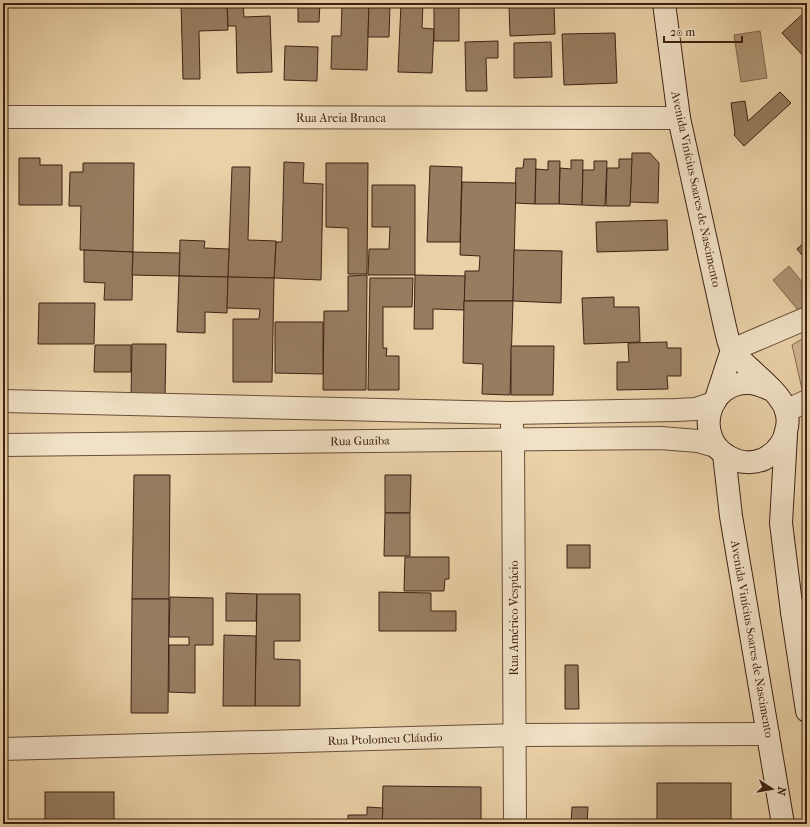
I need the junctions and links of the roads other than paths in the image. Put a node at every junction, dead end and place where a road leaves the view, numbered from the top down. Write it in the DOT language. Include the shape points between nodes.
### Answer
graph roads {
  1 [pos="664,3"];
  2 [pos="3,117"];
  3 [pos="679,118"];
  4 [pos="807,318"];
  5 [pos="732,350"];
  6 [pos="772,390"];
  7 [pos="3,401"];
  8 [pos="715,401"];
  9 [pos="807,401"];
  10 [pos="786,411"];
  11 [pos="511,413"];
  12 [pos="786,435"];
  13 [pos="513,439"];
  14 [pos="3,446"];
  15 [pos="720,450"];
  16 [pos="800,611"];
  17 [pos="807,711"];
  18 [pos="768,734"];
  19 [pos="515,736"];
  20 [pos="3,749"];
  21 [pos="515,824"];
  22 [pos="783,824"];
  1 -- 3 [label="street, Avenida Vinícius Soares de Nascimento"];
  2 -- 3 [label="street, Rua Areia Branca"];
  3 -- 5 [label="street, Avenida Vinícius Soares de Nascimento"];
  4 -- 5 [label="street"];
  5 -- 6 [label="street, Avenida Vinícius Soares de Nascimento"];
  5 -- 8 [label="street, Avenida Vinícius Soares de Nascimento"];
  6 -- 8 [label="street" via="748,382 736,384 725,390"];
  6 -- 10 [label="street, Avenida Vinícius Soares de Nascimento"];
  7 -- 11 [label="street"];
  8 -- 11 [label="street" via="696,408 676,410"];
  8 -- 15 [label="street, Avenida Vinícius Soares de Nascimento" via="708,422 710,434"];
  9 -- 10 [label="street"];
  10 -- 12 [label="street"];
  11 -- 13 [label="street, Rua Américo Vespúcio"];
  12 -- 15 [label="street" via="771,455 760,461 735,460"];
  12 -- 16 [label="street" via="781,524"];
  13 -- 14 [label="street, Rua Guaiba"];
  13 -- 15 [label="street, Rua Guaiba" via="660,438 698,441"];
  13 -- 19 [label="street, Rua Américo Vespúcio"];
  15 -- 18 [label="street, Avenida Vinícius Soares de Nascimento"];
  16 -- 17 [label="street"];
  18 -- 19 [label="street, Rua Ptolomeu Cláudio"];
  18 -- 22 [label="street, Avenida Vinícius Soares de Nascimento"];
  19 -- 20 [label="street, Rua Ptolomeu Cláudio"];
  19 -- 21 [label="street, Rua Américo Vespúcio"];
}
